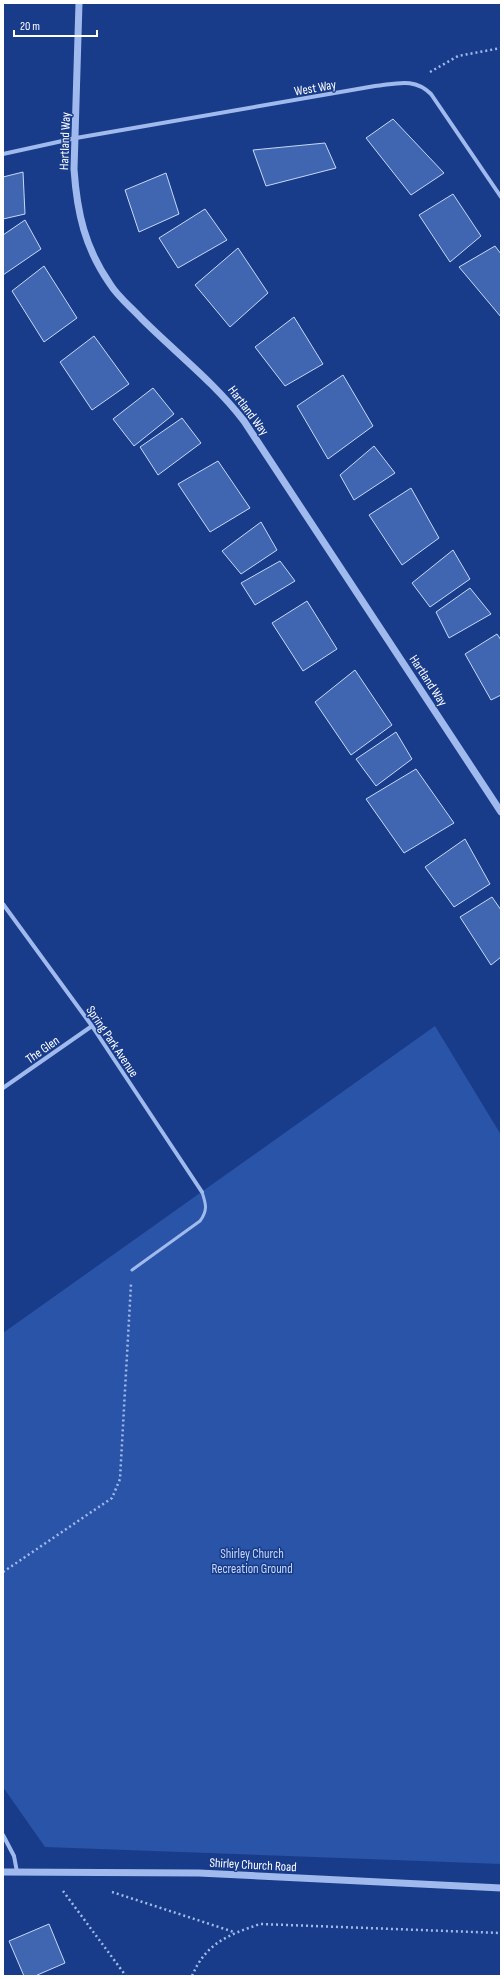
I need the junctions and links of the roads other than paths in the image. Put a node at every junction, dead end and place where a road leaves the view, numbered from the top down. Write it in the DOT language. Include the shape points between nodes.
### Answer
graph roads {
  1 [pos="79,3"];
  2 [pos="76,138"];
  3 [pos="3,154"];
  4 [pos="501,197"];
  5 [pos="501,812"];
  6 [pos="3,904"];
  7 [pos="92,1026"];
  8 [pos="3,1088"];
  9 [pos="202,1192"];
  10 [pos="132,1270"];
  11 [pos="3,1835"];
  12 [pos="3,1872"];
  13 [pos="17,1872"];
  14 [pos="501,1888"];
  1 -- 2 [label="street, Hartland Way"];
  2 -- 3 [label="street, West Way"];
  2 -- 4 [label="street, West Way" via="375,86 413,83 423,86 431,94"];
  2 -- 5 [label="street, Hartland Way" via="74,169 80,221 93,254 110,285 217,388 244,421"];
  6 -- 7 [label="street, Spring Park Avenue"];
  7 -- 8 [label="street, The Glen"];
  7 -- 9 [label="street, Spring Park Avenue"];
  9 -- 10 [label="lane" via="206,1213 200,1221"];
  11 -- 13 [label="street" via="14,1856"];
  12 -- 13 [label="street, Shirley Church Road"];
  13 -- 14 [label="street, Shirley Church Road" via="63,1876 199,1873"];
}
